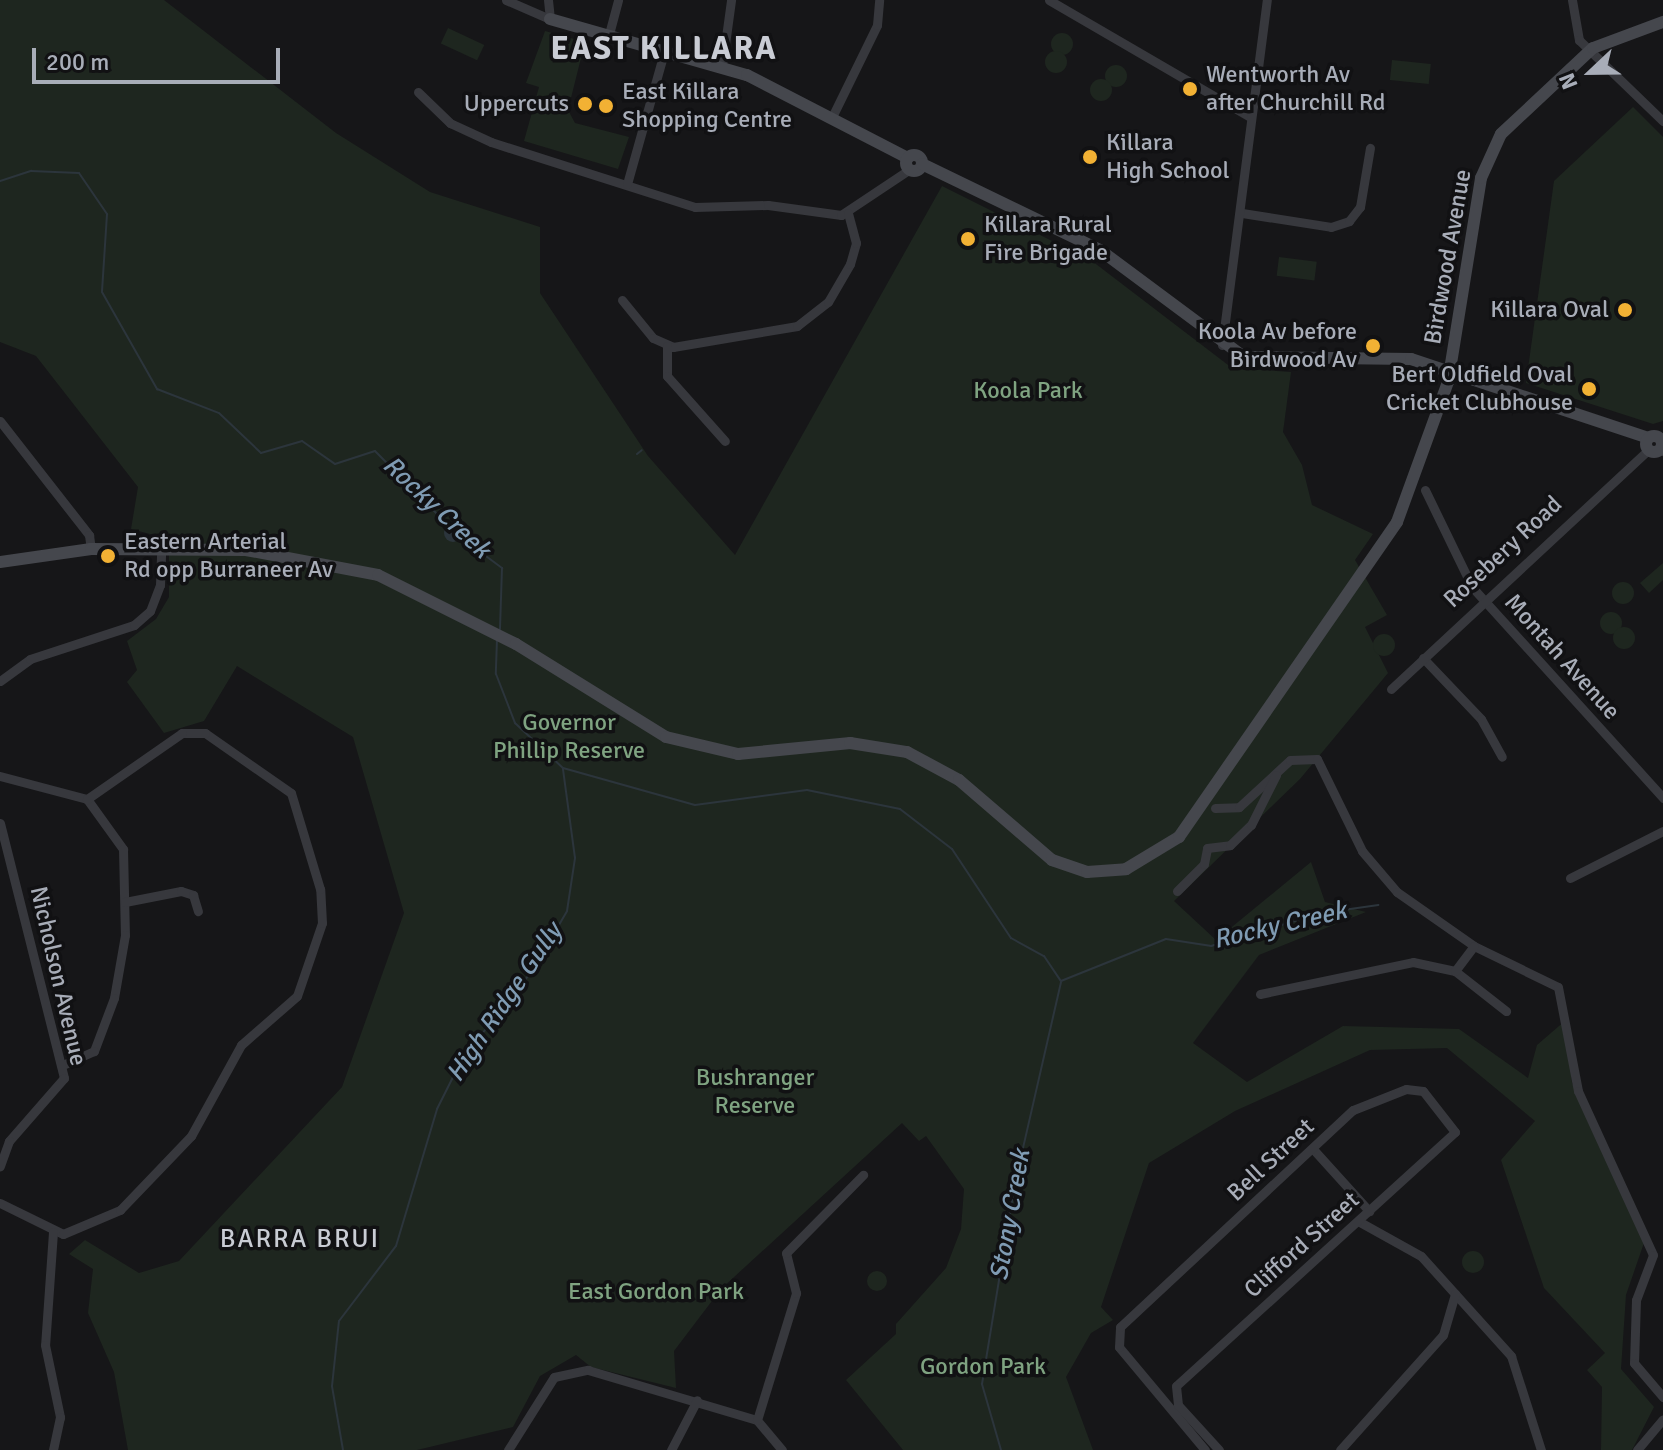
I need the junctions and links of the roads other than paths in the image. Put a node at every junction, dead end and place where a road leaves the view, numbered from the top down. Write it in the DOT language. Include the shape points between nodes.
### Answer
graph roads {
  1 [pos="506,0"];
  2 [pos="548,0"];
  3 [pos="618,0"];
  4 [pos="731,0"];
  5 [pos="879,0"];
  6 [pos="1049,0"];
  7 [pos="1267,0"];
  8 [pos="1572,0"];
  9 [pos="550,19"];
  10 [pos="1663,22"];
  11 [pos="609,34"];
  12 [pos="1593,48"];
  13 [pos="665,49"];
  14 [pos="722,66"];
  15 [pos="418,92"];
  16 [pos="832,117"];
  17 [pos="1250,117"];
  18 [pos="1663,121"];
  19 [pos="1370,148"];
  20 [pos="913,164"];
  21 [pos="627,184"];
  22 [pos="848,213"];
  23 [pos="1242,213"];
  24 [pos="622,300"];
  25 [pos="1222,345"];
  26 [pos="667,346"];
  27 [pos="1450,372"];
  28 [pos="0,421"];
  29 [pos="725,441"];
  30 [pos="1657,444"];
  31 [pos="1425,490"];
  32 [pos="161,547"];
  33 [pos="91,549"];
  34 [pos="0,562"];
  35 [pos="1483,600"];
  36 [pos="1423,658"];
  37 [pos="0,681"];
  38 [pos="1391,689"];
  39 [pos="1502,757"];
  40 [pos="1277,771"];
  41 [pos="0,776"];
  42 [pos="1663,798"];
  43 [pos="87,799"];
  44 [pos="1215,808"];
  45 [pos="0,823"];
  46 [pos="1663,831"];
  47 [pos="1570,878"];
  48 [pos="1177,891"];
  49 [pos="125,902"];
  50 [pos="198,911"];
  51 [pos="1474,946"];
  52 [pos="1455,971"];
  53 [pos="1260,994"];
  54 [pos="1506,1011"];
  55 [pos="63,1065"];
  56 [pos="1455,1132"];
  57 [pos="1313,1149"];
  58 [pos="0,1166"];
  59 [pos="863,1175"];
  60 [pos="0,1203"];
  61 [pos="1369,1211"];
  62 [pos="1358,1221"];
  63 [pos="53,1232"];
  64 [pos="1455,1294"];
  65 [pos="1663,1397"];
  66 [pos="697,1400"];
  67 [pos="1663,1419"];
  68 [pos="757,1420"];
  69 [pos="1538,1449"];
  70 [pos="53,1450"];
  71 [pos="508,1450"];
  72 [pos="671,1450"];
  73 [pos="782,1450"];
  74 [pos="1205,1450"];
  75 [pos="1219,1450"];
  76 [pos="1340,1450"];
  77 [pos="1637,1450"];
  1 -- 9 [label="street"];
  2 -- 9 [label="street"];
  3 -- 11 [label="street"];
  4 -- 14 [label="street"];
  5 -- 16 [label="street" via="877,25"];
  6 -- 17 [label="street"];
  7 -- 17 [label="street"];
  8 -- 12 [label="street" via="1576,33"];
  9 -- 11 [label="main road"];
  10 -- 12 [label="main road"];
  11 -- 13 [label="main road"];
  12 -- 18 [label="street"];
  12 -- 27 [label="main road, Birdwood Avenue" via="1522,110 1491,151 1475,207"];
  13 -- 14 [label="main road"];
  13 -- 21 [label="street"];
  14 -- 16 [label="main road"];
  15 -- 21 [label="street" via="450,123 491,142"];
  16 -- 20 [label="main road"];
  17 -- 23 [label="street"];
  19 -- 23 [label="street" via="1360,207 1349,221 1331,227"];
  20 -- 22 [label="street"];
  20 -- 25 [label="main road" via="1100,250"];
  21 -- 22 [label="street" via="695,207"];
  22 -- 26 [label="street" via="854,253 814,316 777,332"];
  23 -- 25 [label="street"];
  24 -- 26 [label="street"];
  25 -- 27 [label="main road" via="1251,359 1400,357"];
  26 -- 29 [label="street" via="667,376"];
  27 -- 30 [label="main road"];
  27 -- 32 [label="main road, Birdwood Avenue" via="1397,522 1240,746 1185,840 1128,876 1086,879 1048,867 977,794 918,756 881,745 738,754 683,743 626,718 508,640 378,575 246,550"];
  28 -- 33 [label="street" via="89,535"];
  30 -- 35 [label="street, Rosebery Road"];
  31 -- 35 [label="street, Montah Avenue"];
  32 -- 33 [label="main road, Birdwood Avenue"];
  32 -- 37 [label="street" via="160,585 150,611 134,625 30,659"];
  33 -- 34 [label="main road, Birdwood Avenue"];
  35 -- 36 [label="street, Rosebery Road"];
  35 -- 42 [label="street, Montah Avenue"];
  36 -- 38 [label="street, Rosebery Road"];
  36 -- 39 [label="street" via="1481,719"];
  40 -- 44 [label="street" via="1239,807"];
  40 -- 48 [label="street" via="1251,825 1230,845 1207,848 1204,864"];
  40 -- 51 [label="street" via="1304,757 1324,764 1362,851 1397,892"];
  41 -- 43 [label="street"];
  43 -- 49 [label="street" via="123,849"];
  43 -- 63 [label="street" via="182,733 205,733 291,793 320,889 322,923 297,996 241,1045 191,1136 120,1210 69,1233"];
  45 -- 55 [label="street, Nicholson Avenue"];
  46 -- 47 [label="street"];
  49 -- 50 [label="street" via="181,891 193,895"];
  49 -- 55 [label="street" via="104,1025 86,1059"];
  51 -- 52 [label="street"];
  51 -- 65 [label="street" via="1558,987 1578,1091 1653,1255 1636,1300 1634,1363"];
  52 -- 53 [label="street" via="1413,962"];
  52 -- 54 [label="street"];
  55 -- 58 [label="street, Nicholson Avenue" via="57,1093 9,1141"];
  56 -- 57 [label="street, Bell Street" via="1431,1096 1406,1089 1353,1110"];
  56 -- 61 [label="street, Clifford Street"];
  57 -- 61 [label="street"];
  57 -- 74 [label="street, Bell Street" via="1120,1327 1119,1347"];
  59 -- 68 [label="street" via="786,1253 796,1293"];
  60 -- 63 [label="street"];
  61 -- 62 [label="street, Clifford Street"];
  62 -- 64 [label="street" via="1421,1256"];
  62 -- 75 [label="street, Clifford Street" via="1176,1386 1178,1405"];
  63 -- 70 [label="street" via="45,1345 60,1417"];
  64 -- 69 [label="street" via="1511,1356"];
  64 -- 76 [label="street" via="1443,1335"];
  66 -- 68 [label="street"];
  66 -- 71 [label="street" via="588,1370 554,1377"];
  66 -- 72 [label="street"];
  67 -- 77 [label="street"];
  68 -- 73 [label="street"];
}
